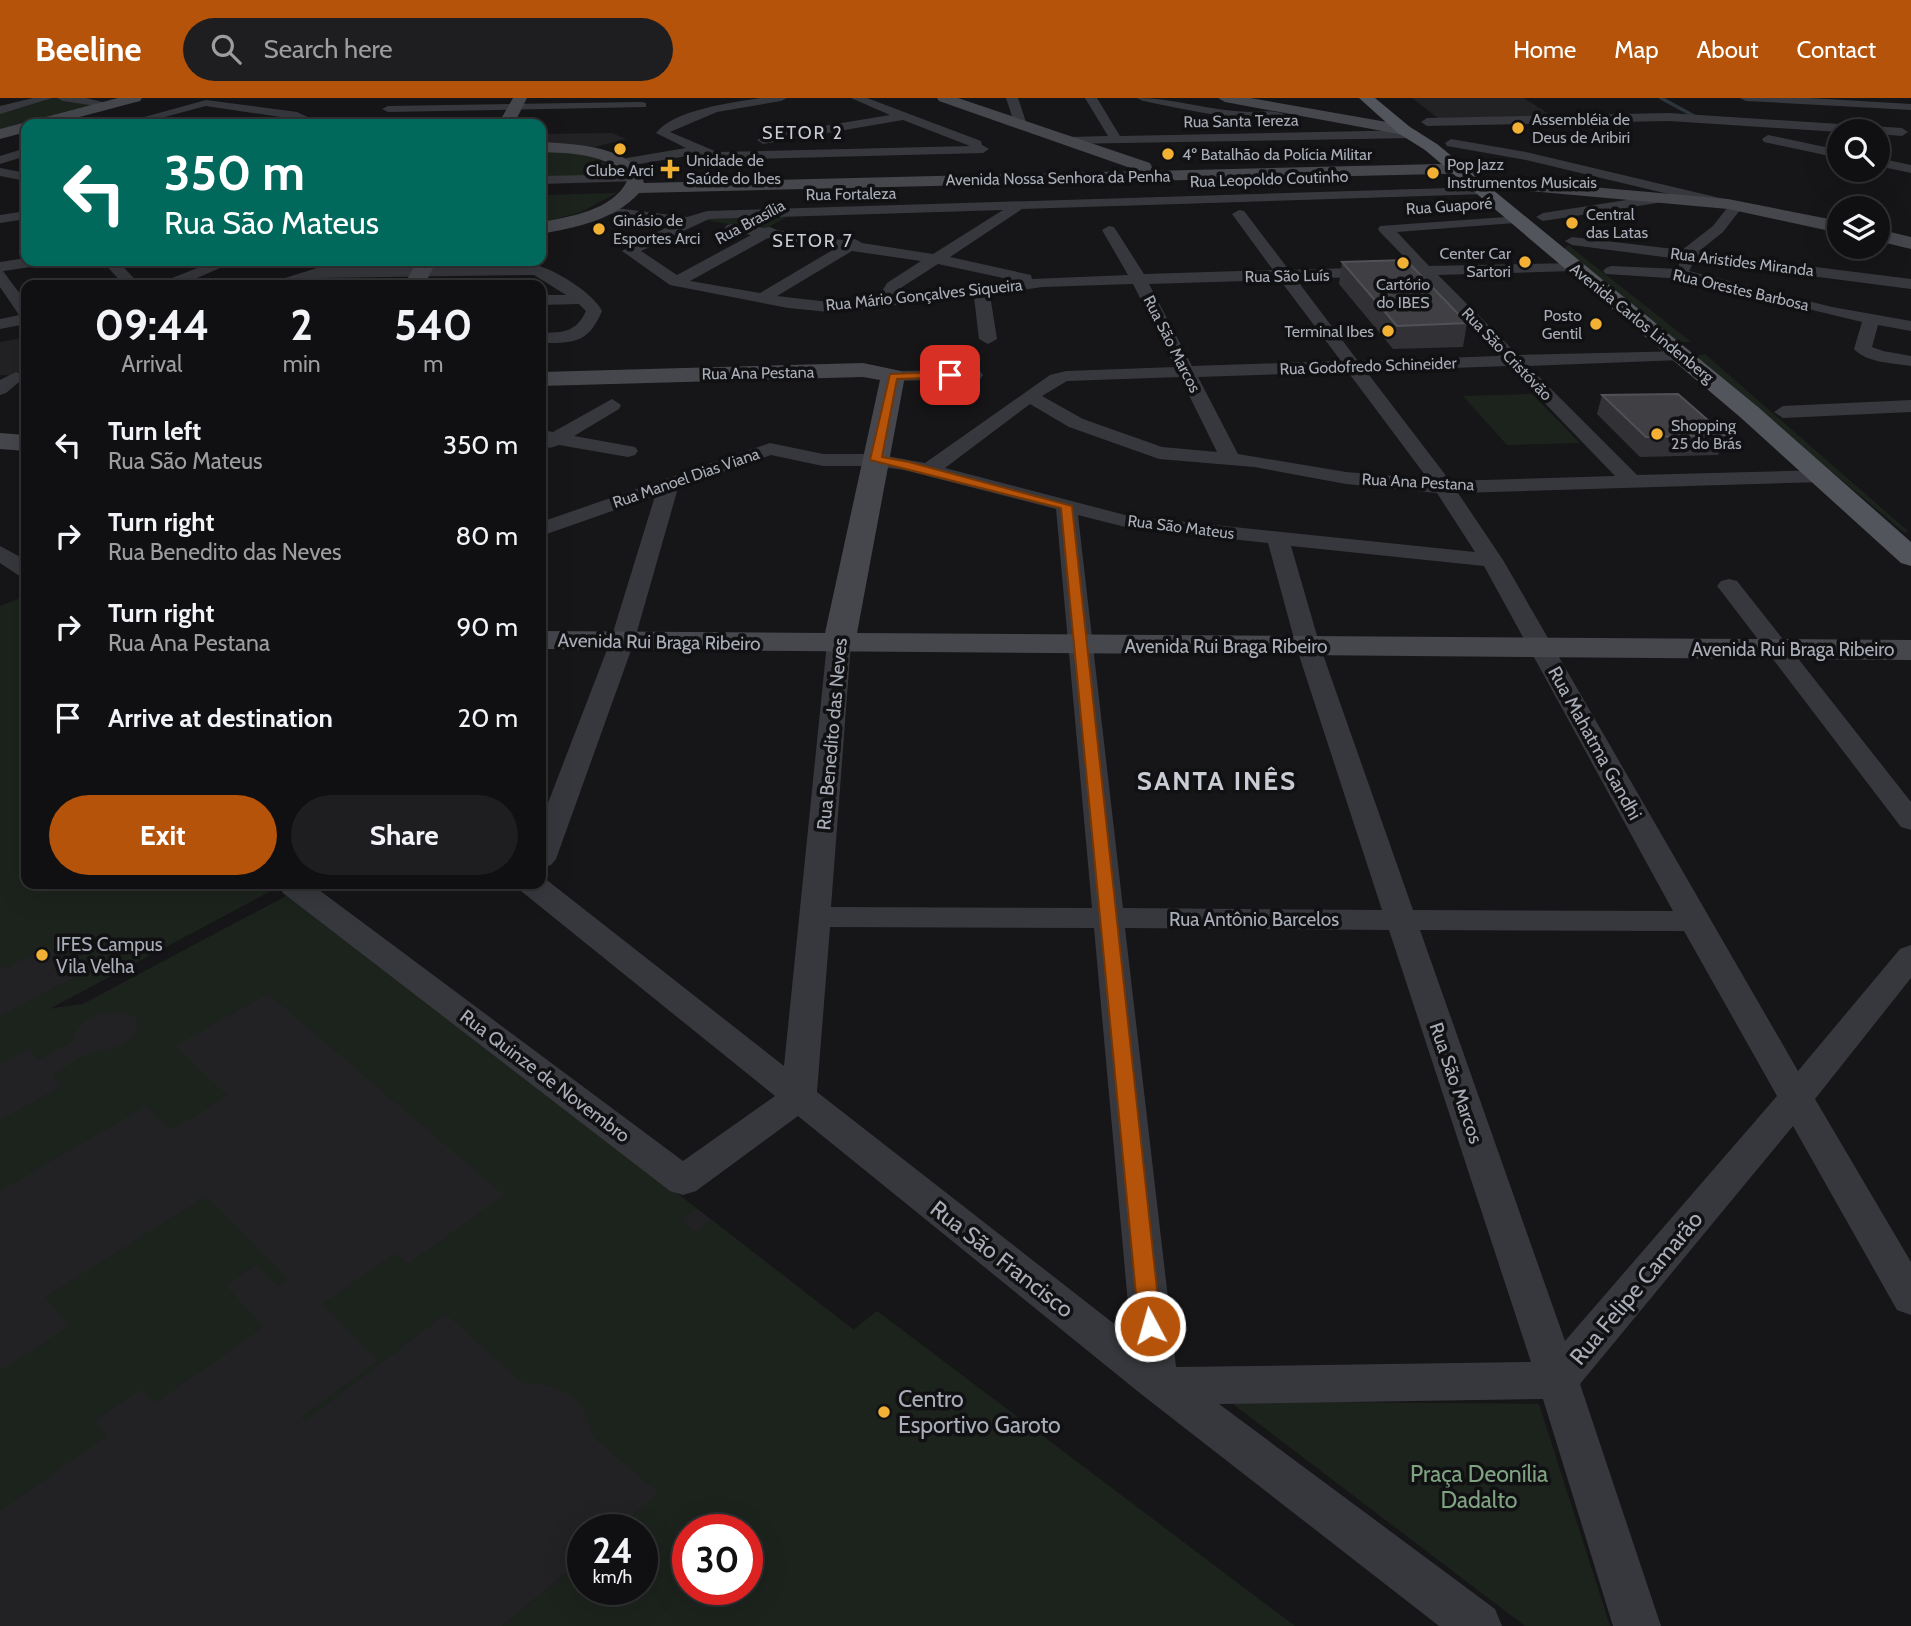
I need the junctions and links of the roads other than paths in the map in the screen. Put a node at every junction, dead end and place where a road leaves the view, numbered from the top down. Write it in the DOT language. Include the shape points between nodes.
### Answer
graph roads {
  1 [pos="46,98"];
  2 [pos="63,98"];
  3 [pos="135,98"];
  4 [pos="857,98"];
  5 [pos="944,98"];
  6 [pos="1012,98"];
  7 [pos="1091,98"];
  8 [pos="1143,98"];
  9 [pos="1225,98"];
  10 [pos="1366,98"];
  11 [pos="1746,98"];
  12 [pos="1833,98"];
  13 [pos="776,99"];
  14 [pos="1787,100"];
  15 [pos="647,101"];
  16 [pos="517,102"];
  17 [pos="1173,103"];
  18 [pos="387,104"];
  19 [pos="1596,104"];
  20 [pos="1621,104"];
  21 [pos="1683,104"];
  22 [pos="1850,104"];
  23 [pos="109,105"];
  24 [pos="1546,105"];
  25 [pos="1911,107"];
  26 [pos="792,109"];
  27 [pos="0,110"];
  28 [pos="1411,110"];
  29 [pos="258,111"];
  30 [pos="704,112"];
  31 [pos="1313,114"];
  32 [pos="903,116"];
  33 [pos="814,118"];
  34 [pos="55,119"];
  35 [pos="145,119"];
  36 [pos="231,119"];
  37 [pos="291,119"];
  38 [pos="404,119"];
  39 [pos="508,119"];
  40 [pos="1569,119"];
  41 [pos="1707,119"];
  42 [pos="599,121"];
  43 [pos="730,123"];
  44 [pos="1021,125"];
  45 [pos="1800,126"];
  46 [pos="835,127"];
  47 [pos="21,128"];
  48 [pos="1196,128"];
  49 [pos="1415,129"];
  50 [pos="1908,129"];
  51 [pos="1890,132"];
  52 [pos="755,133"];
  53 [pos="0,134"];
  54 [pos="1827,138"];
  55 [pos="768,139"];
  56 [pos="1116,140"];
  57 [pos="1804,140"];
  58 [pos="1068,141"];
  59 [pos="1782,142"];
  60 [pos="1451,143"];
  61 [pos="546,148"];
  62 [pos="698,150"];
  63 [pos="900,151"];
  64 [pos="1827,151"];
  65 [pos="21,154"];
  66 [pos="805,154"];
  67 [pos="0,160"];
  68 [pos="621,163"];
  69 [pos="1890,164"];
  70 [pos="1478,165"];
  71 [pos="1453,166"];
  72 [pos="1911,167"];
  73 [pos="0,172"];
  74 [pos="1156,173"];
  75 [pos="21,176"];
  76 [pos="546,180"];
  77 [pos="635,183"];
  78 [pos="1501,184"];
  79 [pos="1481,191"];
  80 [pos="1665,198"];
  81 [pos="1732,205"];
  82 [pos="1016,207"];
  83 [pos="605,209"];
  84 [pos="912,209"];
  85 [pos="804,212"];
  86 [pos="1239,214"];
  87 [pos="21,216"];
  88 [pos="1543,217"];
  89 [pos="0,219"];
  90 [pos="1515,219"];
  91 [pos="687,222"];
  92 [pos="1827,225"];
  93 [pos="546,227"];
  94 [pos="1385,229"];
  95 [pos="1109,230"];
  96 [pos="767,233"];
  97 [pos="1890,238"];
  98 [pos="1572,241"];
  99 [pos="1911,243"];
  100 [pos="849,246"];
  101 [pos="1552,250"];
  102 [pos="1688,254"];
  103 [pos="937,259"];
  104 [pos="21,264"];
  105 [pos="115,266"];
  106 [pos="216,266"];
  107 [pos="0,267"];
  108 [pos="1573,267"];
  109 [pos="1611,271"];
  110 [pos="420,272"];
  111 [pos="1428,272"];
  112 [pos="1684,274"];
  113 [pos="0,275"];
  114 [pos="1284,276"];
  115 [pos="1138,278"];
  116 [pos="127,280"];
  117 [pos="180,280"];
  118 [pos="294,280"];
  119 [pos="676,282"];
  120 [pos="1042,282"];
  121 [pos="1911,284"];
  122 [pos="981,291"];
  123 [pos="1640,295"];
  124 [pos="763,298"];
  125 [pos="582,299"];
  126 [pos="546,300"];
  127 [pos="893,301"];
  128 [pos="21,308"];
  129 [pos="21,318"];
  130 [pos="1871,320"];
  131 [pos="0,324"];
  132 [pos="1911,326"];
  133 [pos="546,338"];
  134 [pos="988,339"];
  135 [pos="1690,349"];
  136 [pos="1911,361"];
  137 [pos="1515,362"];
  138 [pos="1353,367"];
  139 [pos="1187,371"];
  140 [pos="974,375"];
  141 [pos="893,376"];
  142 [pos="16,377"];
  143 [pos="546,379"];
  144 [pos="0,389"];
  145 [pos="1029,396"];
  146 [pos="612,404"];
  147 [pos="1911,406"];
  148 [pos="1783,412"];
  149 [pos="0,441"];
  150 [pos="546,441"];
  151 [pos="21,443"];
  152 [pos="628,451"];
  153 [pos="1231,459"];
  154 [pos="876,460"];
  155 [pos="929,470"];
  156 [pos="1822,476"];
  157 [pos="1630,480"];
  158 [pos="669,484"];
  159 [pos="1444,487"];
  160 [pos="1066,506"];
  161 [pos="546,527"];
  162 [pos="1911,530"];
  163 [pos="1278,539"];
  164 [pos="0,553"];
  165 [pos="1911,557"];
  166 [pos="1492,560"];
  167 [pos="21,567"];
  168 [pos="1729,586"];
  169 [pos="546,640"];
  170 [pos="622,642"];
  171 [pos="839,643"];
  172 [pos="1081,645"];
  173 [pos="1308,646"];
  174 [pos="1542,648"];
  175 [pos="1777,649"];
  176 [pos="1911,650"];
  177 [pos="1911,821"];
  178 [pos="546,846"];
  179 [pos="298,889"];
  180 [pos="538,889"];
  181 [pos="815,917"];
  182 [pos="1107,918"];
  183 [pos="1400,920"];
  184 [pos="1694,921"];
  185 [pos="1911,956"];
  186 [pos="799,1097"];
  187 [pos="1796,1098"];
  188 [pos="1911,1298"];
  189 [pos="1558,1380"];
  190 [pos="1159,1383"];
  191 [pos="1478,1626"];
  192 [pos="1637,1626"];
  1 -- 27 [label="street"];
  2 -- 23 [label="street"];
  3 -- 23 [label="street"];
  4 -- 32 [label="street"];
  5 -- 44 [label="street"];
  6 -- 44 [label="street"];
  7 -- 56 [label="street"];
  8 -- 17 [label="street"];
  9 -- 31 [label="street"];
  10 -- 49 [label="main road, Avenida Carlos Lindenberg"];
  11 -- 14 [label="street"];
  12 -- 22 [label="street"];
  13 -- 26 [label="street"];
  13 -- 30 [label="street"];
  14 -- 22 [label="street"];
  14 -- 45 [label="street"];
  15 -- 16 [label="street"];
  15 -- 42 [label="street"];
  16 -- 18 [label="street"];
  16 -- 39 [label="street"];
  17 -- 31 [label="street" via="1241,116"];
  17 -- 48 [label="street"];
  18 -- 38 [label="street"];
  19 -- 20 [label="street" via="1612,113 1633,112"];
  21 -- 41 [label="street"];
  22 -- 25 [label="street"];
  22 -- 50 [label="street"];
  23 -- 34 [label="street"];
  24 -- 40 [label="street"];
  28 -- 49 [label="main road, Avenida Carlos Lindenberg"];
  29 -- 35 [label="street" via="210,103"];
  29 -- 36 [label="street"];
  29 -- 37 [label="street"];
  30 -- 43 [label="street"];
  30 -- 62 [label="street" via="662,132"];
  31 -- 49 [label="street"];
  32 -- 46 [label="street"];
  32 -- 63 [label="street" via="984,147"];
  33 -- 46 [label="street"];
  40 -- 41 [label="street, Rua Santa Tereza"];
  40 -- 49 [label="street, Rua Santa Tereza"];
  41 -- 45 [label="street"];
  41 -- 59 [label="street"];
  44 -- 58 [label="street"];
  45 -- 50 [label="street"];
  45 -- 57 [label="street"];
  46 -- 55 [label="street"];
  46 -- 63 [label="street"];
  47 -- 53 [label="street"];
  48 -- 49 [label="street, Rua Santa Tereza"];
  48 -- 56 [label="street, Rua Santa Tereza"];
  49 -- 60 [label="main road, Avenida Carlos Lindenberg"];
  49 -- 71 [label="main road, Avenida Carlos Lindenberg"];
  50 -- 51 [label="street"];
  52 -- 55 [label="street"];
  54 -- 57 [label="street"];
  55 -- 62 [label="street"];
  55 -- 66 [label="street"];
  56 -- 58 [label="street, Rua Santa Tereza"];
  57 -- 59 [label="street"];
  58 -- 74 [label="street"];
  59 -- 64 [label="street"];
  60 -- 70 [label="main road, Avenida Carlos Lindenberg"];
  60 -- 81 [label="street"];
  61 -- 68 [label="street"];
  62 -- 66 [label="street" via="715,156"];
  62 -- 68 [label="street"];
  63 -- 66 [label="street"];
  65 -- 67 [label="street"];
  68 -- 77 [label="street"];
  69 -- 72 [label="street"];
  70 -- 71 [label="street, Avenida Nossa Senhora da Penha"];
  70 -- 78 [label="main road, Avenida Carlos Lindenberg"];
  71 -- 74 [label="street, Avenida Nossa Senhora da Penha"];
  71 -- 78 [label="main road" via="1480,180"];
  71 -- 79 [label="main road, Avenida Carlos Lindenberg"];
  73 -- 75 [label="street"];
  74 -- 77 [label="street, Avenida Nossa Senhora da Penha"];
  76 -- 77 [label="street"];
  77 -- 83 [label="street" via="622,200"];
  78 -- 80 [label="street"];
  78 -- 88 [label="main road, Avenida Carlos Lindenberg"];
  79 -- 82 [label="street, Rua Leopoldo Coutinho"];
  79 -- 90 [label="main road, Avenida Carlos Lindenberg"];
  80 -- 81 [label="street"];
  80 -- 88 [label="street"];
  81 -- 92 [label="street"];
  81 -- 102 [label="street" via="1718,229"];
  82 -- 84 [label="street, Rua Fortaleza"];
  82 -- 103 [label="street"];
  83 -- 91 [label="street"];
  83 -- 93 [label="street"];
  84 -- 85 [label="street, Rua Fortaleza"];
  84 -- 100 [label="street"];
  85 -- 91 [label="street, Rua Fortaleza" via="706,215"];
  85 -- 96 [label="street, Rua Brasília"];
  86 -- 114 [label="street, Rua Mahatma Gandhi"];
  87 -- 89 [label="street"];
  88 -- 98 [label="main road, Avenida Carlos Lindenberg"];
  90 -- 94 [label="street, Rua Guaporé"];
  90 -- 101 [label="main road, Avenida Carlos Lindenberg"];
  91 -- 96 [label="street"];
  91 -- 119 [label="street, Rua Mário Gonçalves Siqueira" via="631,251"];
  94 -- 111 [label="street, Rua São Cristóvão"];
  95 -- 115 [label="street, Rua São Marcos"];
  96 -- 100 [label="street"];
  96 -- 119 [label="street, Rua Brasília"];
  97 -- 99 [label="street"];
  98 -- 101 [label="main road"];
  98 -- 102 [label="street, Rua Aristides Miranda"];
  98 -- 109 [label="main road, Avenida Carlos Lindenberg"];
  100 -- 103 [label="street"];
  100 -- 124 [label="street"];
  101 -- 108 [label="main road, Avenida Carlos Lindenberg"];
  102 -- 112 [label="street"];
  102 -- 121 [label="street, Rua Aristides Miranda"];
  103 -- 120 [label="street"];
  103 -- 127 [label="street" via="893,286 889,293"];
  104 -- 107 [label="street"];
  105 -- 116 [label="street"];
  106 -- 117 [label="street"];
  108 -- 111 [label="street, Rua São Luís"];
  108 -- 135 [label="main road, Avenida Carlos Lindenberg"];
  109 -- 112 [label="street, Rua Orestes Barbosa"];
  109 -- 123 [label="main road, Avenida Carlos Lindenberg"];
  110 -- 118 [label="street" via="317,273"];
  110 -- 125 [label="street" via="528,269 549,275"];
  111 -- 114 [label="street, Rua São Luís"];
  111 -- 137 [label="street, Rua São Cristóvão"];
  112 -- 130 [label="street, Rua Orestes Barbosa"];
  113 -- 128 [label="street"];
  114 -- 115 [label="street, Rua São Luís"];
  114 -- 138 [label="street, Rua Mahatma Gandhi"];
  115 -- 120 [label="street, Rua São Luís"];
  115 -- 139 [label="street, Rua São Marcos"];
  119 -- 124 [label="street, Rua Mário Gonçalves Siqueira"];
  120 -- 122 [label="street, Rua Mário Gonçalves Siqueira"];
  122 -- 127 [label="street, Rua Mário Gonçalves Siqueira"];
  122 -- 134 [label="street"];
  124 -- 127 [label="street, Rua Mário Gonçalves Siqueira" via="818,307"];
  125 -- 126 [label="street"];
  125 -- 133 [label="street" via="594,311 586,330"];
  129 -- 131 [label="street"];
  130 -- 132 [label="street, Rua Orestes Barbosa"];
  130 -- 136 [label="street" via="1863,349"];
  135 -- 137 [label="street, Rua Godofredo Schineider"];
  135 -- 148 [label="main road, Avenida Carlos Lindenberg"];
  135 -- 156 [label="main road, Avenida Carlos Lindenberg"];
  137 -- 138 [label="street, Rua Godofredo Schineider"];
  137 -- 157 [label="street, Rua São Cristóvão"];
  138 -- 139 [label="street, Rua Godofredo Schineider"];
  138 -- 159 [label="street, Rua Mahatma Gandhi"];
  139 -- 145 [label="street, Rua Godofredo Schineider" via="1076,375 1056,379"];
  139 -- 153 [label="street, Rua São Marcos"];
  140 -- 141 [label="street, Rua Ana Pestana"];
  141 -- 143 [label="street, Rua Ana Pestana" via="863,370"];
  141 -- 154 [label="street, Rua Benedito das Neves"];
  142 -- 144 [label="street"];
  145 -- 153 [label="street, Rua Ana Pestana" via="1076,423 1141,449 1171,456"];
  145 -- 155 [label="street"];
  146 -- 150 [label="street"];
  147 -- 148 [label="street"];
  148 -- 162 [label="main road, Avenida Carlos Lindenberg"];
  149 -- 151 [label="street"];
  150 -- 152 [label="street"];
  153 -- 159 [label="street, Rua Ana Pestana" via="1356,480"];
  154 -- 155 [label="street, Rua São Mateus"];
  154 -- 158 [label="street, Rua Manoel Dias Viana" via="823,460 770,449"];
  154 -- 171 [label="street, Rua Benedito das Neves"];
  155 -- 160 [label="street, Rua São Mateus"];
  156 -- 157 [label="street, Rua Ana Pestana"];
  156 -- 165 [label="main road, Avenida Carlos Lindenberg"];
  157 -- 159 [label="street, Rua Ana Pestana"];
  158 -- 161 [label="street, Rua Manoel Dias Viana"];
  158 -- 170 [label="street"];
  159 -- 166 [label="street, Rua Mahatma Gandhi"];
  160 -- 163 [label="street, Rua São Mateus" via="1154,526"];
  160 -- 172 [label="street"];
  163 -- 166 [label="street, Rua São Mateus"];
  163 -- 173 [label="street, Rua São Marcos"];
  164 -- 167 [label="street"];
  166 -- 174 [label="street, Rua Mahatma Gandhi"];
  168 -- 175 [label="street"];
  169 -- 170 [label="street, Avenida Rui Braga Ribeiro"];
  170 -- 171 [label="street, Avenida Rui Braga Ribeiro"];
  170 -- 178 [label="street"];
  171 -- 172 [label="street, Avenida Rui Braga Ribeiro"];
  171 -- 181 [label="street, Rua Benedito das Neves"];
  172 -- 173 [label="street, Avenida Rui Braga Ribeiro"];
  172 -- 182 [label="street"];
  173 -- 174 [label="street, Avenida Rui Braga Ribeiro"];
  173 -- 183 [label="street, Rua São Marcos"];
  174 -- 175 [label="street, Avenida Rui Braga Ribeiro"];
  174 -- 184 [label="street, Rua Mahatma Gandhi"];
  175 -- 176 [label="street, Avenida Rui Braga Ribeiro"];
  175 -- 177 [label="street"];
  179 -- 186 [label="street, Rua Quinze de Novembro" via="683,1181"];
  180 -- 186 [label="street, Rua São Francisco"];
  181 -- 182 [label="street, Rua Antônio Barcelos"];
  181 -- 186 [label="street, Rua Benedito das Neves"];
  182 -- 183 [label="street, Rua Antônio Barcelos"];
  182 -- 190 [label="street"];
  183 -- 184 [label="street, Rua Antônio Barcelos"];
  183 -- 189 [label="street, Rua São Marcos"];
  184 -- 187 [label="street, Rua Mahatma Gandhi"];
  185 -- 187 [label="street, Rua Felipe Camarão"];
  186 -- 190 [label="street, Rua São Francisco"];
  187 -- 188 [label="street, Rua Mahatma Gandhi"];
  187 -- 189 [label="street, Rua Felipe Camarão"];
  189 -- 190 [label="street, Rua Felipe Camarão"];
  189 -- 192 [label="street, Rua São Marcos"];
  190 -- 191 [label="street, Rua São Francisco"];
}
